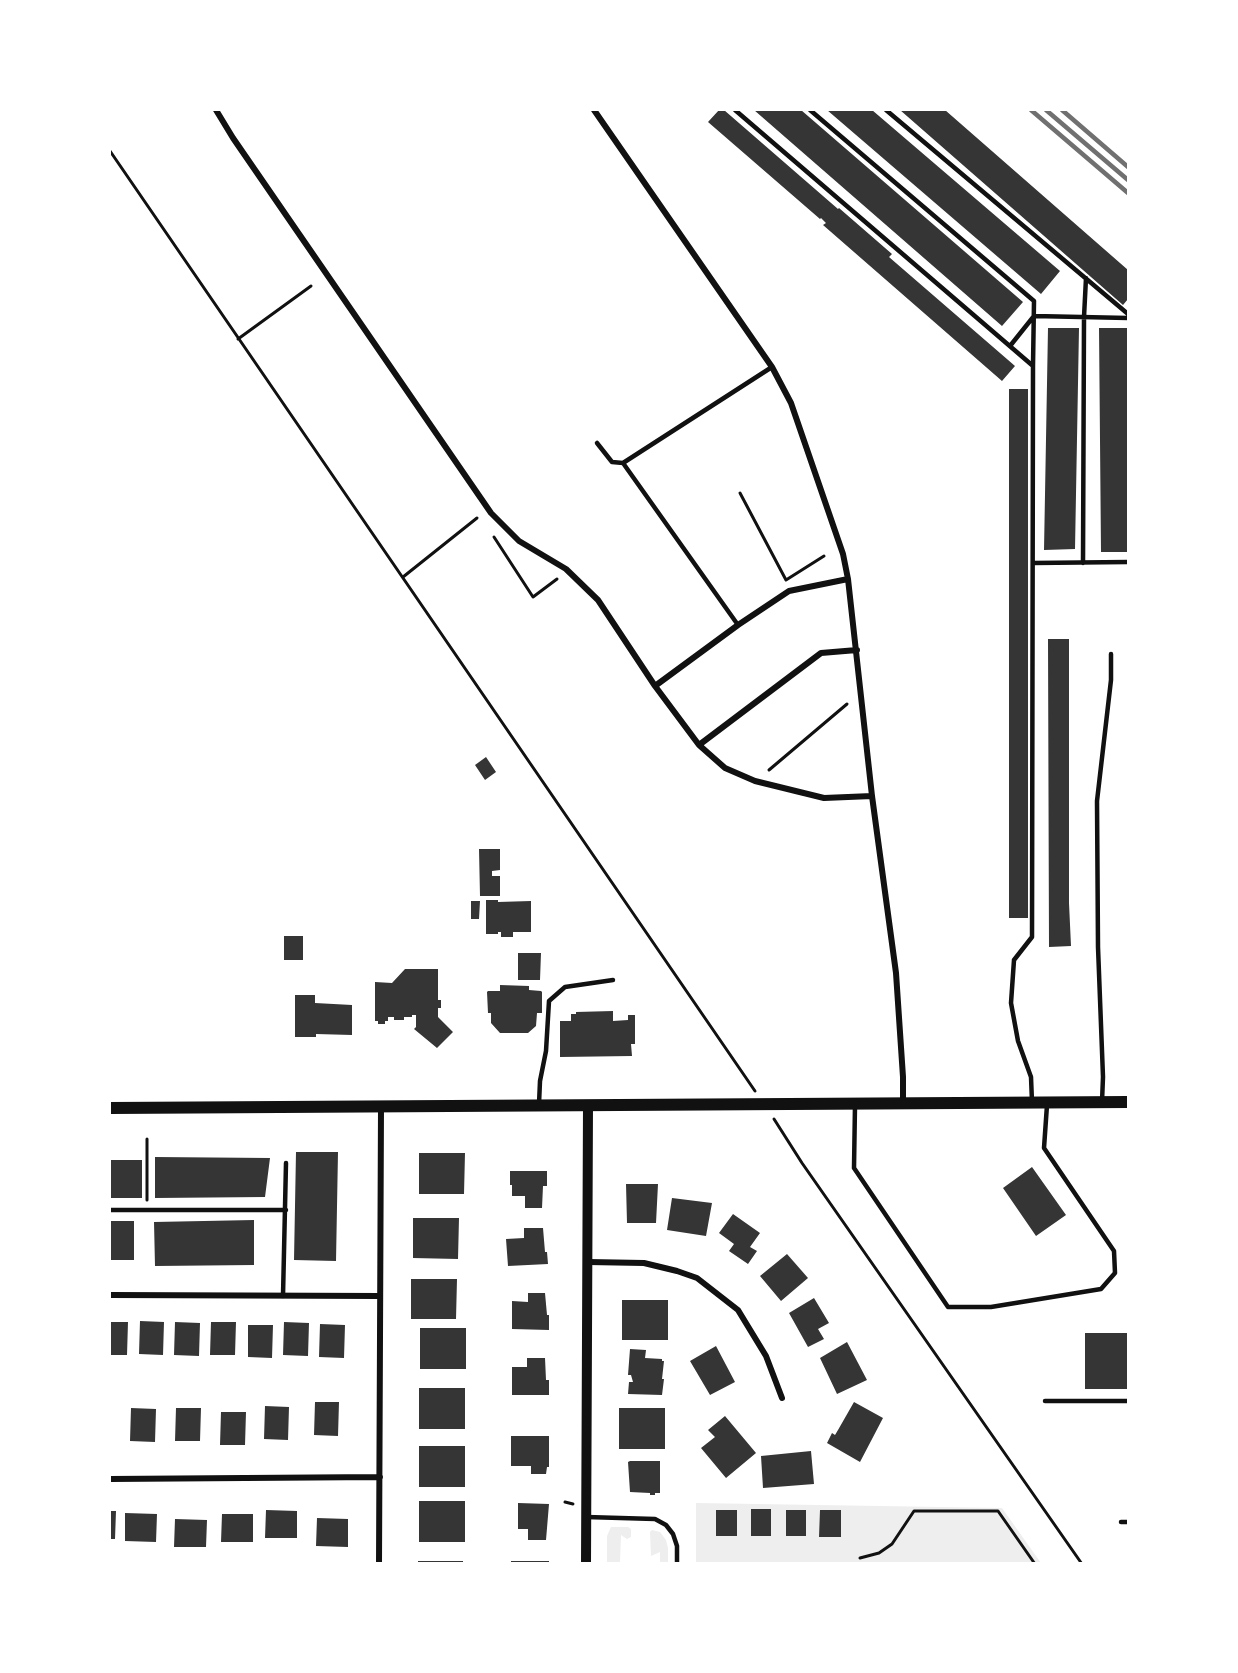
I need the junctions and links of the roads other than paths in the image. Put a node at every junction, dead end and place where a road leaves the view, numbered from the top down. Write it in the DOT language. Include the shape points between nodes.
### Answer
graph roads {
  1 [pos="216,110"];
  2 [pos="594,110"];
  3 [pos="735,110"];
  4 [pos="810,110"];
  5 [pos="886,110"];
  6 [pos="1086,278"];
  7 [pos="1034,316"];
  8 [pos="1128,316"];
  9 [pos="1084,317"];
  10 [pos="1010,346"];
  11 [pos="1033,366"];
  12 [pos="772,367"];
  13 [pos="597,443"];
  14 [pos="623,463"];
  15 [pos="1128,562"];
  16 [pos="1033,563"];
  17 [pos="1083,563"];
  18 [pos="848,579"];
  19 [pos="738,626"];
  20 [pos="857,650"];
  21 [pos="1111,654"];
  22 [pos="655,686"];
  23 [pos="699,745"];
  24 [pos="872,796"];
  25 [pos="613,980"];
  26 [pos="1032,1102"];
  27 [pos="1047,1102"];
  28 [pos="1102,1102"];
  29 [pos="1128,1102"];
  30 [pos="903,1104"];
  31 [pos="855,1105"];
  32 [pos="588,1106"];
  33 [pos="539,1107"];
  34 [pos="110,1108"];
  35 [pos="381,1108"];
  36 [pos="286,1163"];
  37 [pos="110,1210"];
  38 [pos="286,1210"];
  39 [pos="588,1262"];
  40 [pos="110,1295"];
  41 [pos="283,1296"];
  42 [pos="380,1296"];
  43 [pos="782,1398"];
  44 [pos="1045,1401"];
  45 [pos="1128,1401"];
  46 [pos="380,1477"];
  47 [pos="110,1479"];
  48 [pos="586,1517"];
  49 [pos="1128,1521"];
  50 [pos="1121,1522"];
  51 [pos="379,1563"];
  52 [pos="586,1563"];
  53 [pos="677,1563"];
  1 -- 22 [label="street" via="491,513 519,541 566,569 598,600"];
  2 -- 12 [label="street"];
  3 -- 10 [label="lane"];
  4 -- 7 [label="lane" via="1034,301"];
  5 -- 6 [label="lane"];
  6 -- 8 [label="lane"];
  6 -- 9 [label="lane"];
  7 -- 9 [label="lane"];
  7 -- 10 [label="lane"];
  7 -- 11 [label="lane"];
  8 -- 9 [label="lane"];
  9 -- 17 [label="lane"];
  10 -- 11 [label="lane"];
  11 -- 16 [label="lane"];
  12 -- 14 [label="lane"];
  12 -- 18 [label="street" via="791,403"];
  13 -- 14 [label="lane" via="612,462"];
  14 -- 19 [label="lane"];
  15 -- 17 [label="lane"];
  16 -- 17 [label="lane"];
  16 -- 26 [label="lane" via="1032,937 1014,960 1011,1003 1030,1077"];
  18 -- 19 [label="street" via="789,591"];
  18 -- 20 [label="street"];
  19 -- 22 [label="street"];
  20 -- 23 [label="street" via="820,653"];
  20 -- 24 [label="street"];
  21 -- 28 [label="lane" via="1097,801"];
  22 -- 23 [label="street"];
  23 -- 24 [label="street" via="725,768 755,781 824,798"];
  24 -- 30 [label="street" via="896,973"];
  25 -- 33 [label="lane" via="565,987 549,1001"];
  26 -- 27 [label="main road"];
  26 -- 30 [label="main road"];
  27 -- 28 [label="main road"];
  27 -- 31 [label="lane" via="1044,1148 1114,1251 1115,1273 1101,1289 991,1307 948,1307 854,1168"];
  28 -- 29 [label="main road"];
  30 -- 31 [label="main road"];
  31 -- 32 [label="main road"];
  32 -- 33 [label="main road"];
  32 -- 39 [label="street"];
  33 -- 35 [label="main road"];
  34 -- 35 [label="main road"];
  35 -- 42 [label="street"];
  36 -- 38 [label="lane"];
  37 -- 38 [label="lane"];
  38 -- 41 [label="lane"];
  39 -- 43 [label="street" via="644,1263 697,1278 738,1310 766,1356"];
  39 -- 48 [label="street"];
  40 -- 41 [label="street"];
  41 -- 42 [label="street"];
  42 -- 46 [label="street"];
  44 -- 45 [label="lane"];
  46 -- 47 [label="street"];
  46 -- 51 [label="street"];
  48 -- 52 [label="street"];
  48 -- 53 [label="lane" via="655,1520 666,1525 677,1546"];
  49 -- 50 [label="lane"];
}
